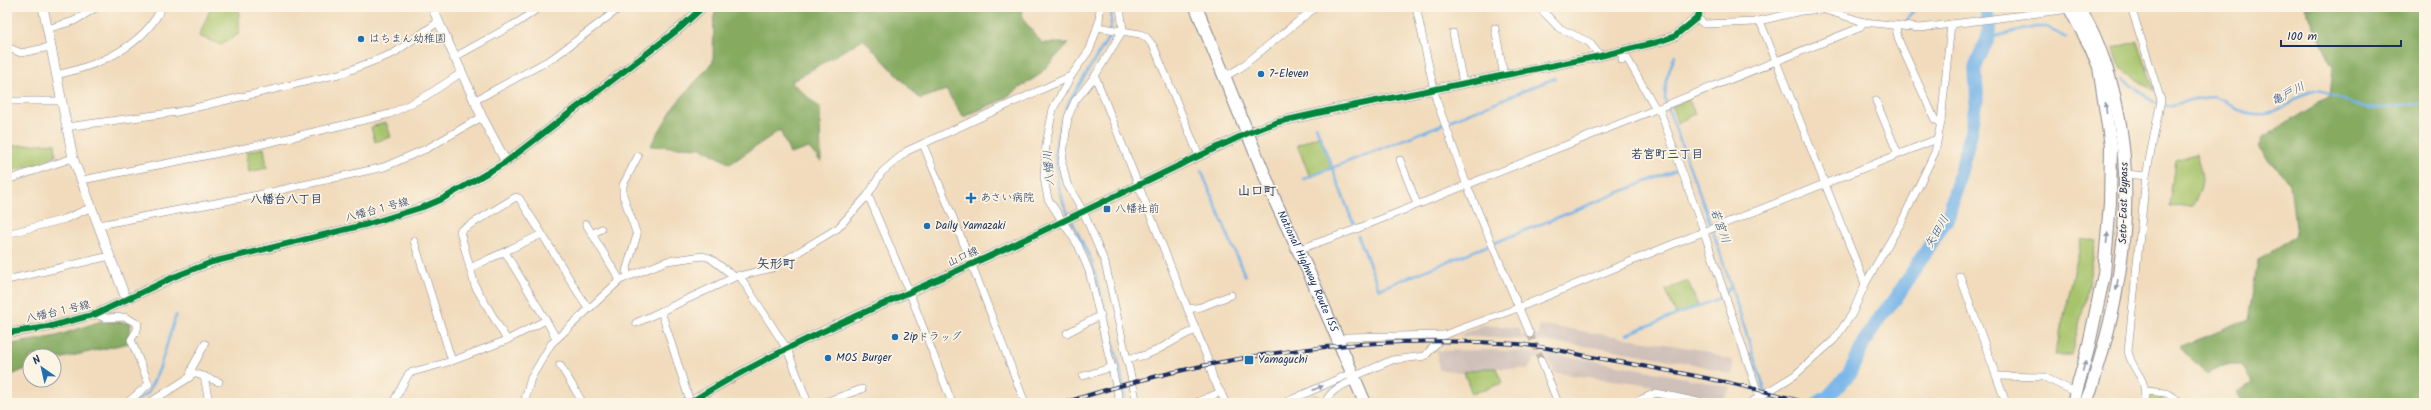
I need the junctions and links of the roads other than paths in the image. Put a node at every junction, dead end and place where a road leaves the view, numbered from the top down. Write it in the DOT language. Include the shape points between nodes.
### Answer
graph roads {
  1 [pos="43,7"];
  2 [pos="97,7"];
  3 [pos="162,7"];
  4 [pos="433,7"];
  5 [pos="540,7"];
  6 [pos="621,7"];
  7 [pos="703,7"];
  8 [pos="1100,7"];
  9 [pos="1120,7"];
  10 [pos="1196,7"];
  11 [pos="1316,7"];
  12 [pos="1416,7"];
  13 [pos="1539,7"];
  14 [pos="1702,7"];
  15 [pos="2076,7"];
  16 [pos="2131,7"];
  17 [pos="1697,18"];
  18 [pos="1760,21"];
  19 [pos="438,22"];
  20 [pos="1864,22"];
  21 [pos="1953,24"];
  22 [pos="1895,25"];
  23 [pos="1101,27"];
  24 [pos="1495,28"];
  25 [pos="47,29"];
  26 [pos="1120,29"];
  27 [pos="1453,33"];
  28 [pos="7,47"];
  29 [pos="50,47"];
  30 [pos="1622,50"];
  31 [pos="1600,56"];
  32 [pos="453,58"];
  33 [pos="1776,61"];
  34 [pos="2101,62"];
  35 [pos="460,73"];
  36 [pos="56,75"];
  37 [pos="1071,76"];
  38 [pos="1095,76"];
  39 [pos="1504,76"];
  40 [pos="1224,77"];
  41 [pos="1463,83"];
  42 [pos="1435,89"];
  43 [pos="61,100"];
  44 [pos="7,101"];
  45 [pos="474,101"];
  46 [pos="1876,102"];
  47 [pos="1662,107"];
  48 [pos="482,117"];
  49 [pos="1941,122"];
  50 [pos="66,127"];
  51 [pos="1248,133"];
  52 [pos="1937,139"];
  53 [pos="923,144"];
  54 [pos="1898,154"];
  55 [pos="638,156"];
  56 [pos="1199,156"];
  57 [pos="73,158"];
  58 [pos="1400,160"];
  59 [pos="506,162"];
  60 [pos="2126,174"];
  61 [pos="2146,176"];
  62 [pos="7,180"];
  63 [pos="82,180"];
  64 [pos="1824,182"];
  65 [pos="1466,183"];
  66 [pos="1138,185"];
  67 [pos="868,195"];
  68 [pos="1417,204"];
  69 [pos="92,207"];
  70 [pos="1080,212"];
  71 [pos="1062,221"];
  72 [pos="586,224"];
  73 [pos="99,225"];
  74 [pos="601,229"];
  75 [pos="1709,230"];
  76 [pos="7,234"];
  77 [pos="542,234"];
  78 [pos="592,234"];
  79 [pos="414,241"];
  80 [pos="1297,250"];
  81 [pos="505,252"];
  82 [pos="110,256"];
  83 [pos="972,264"];
  84 [pos="470,268"];
  85 [pos="628,276"];
  86 [pos="737,276"];
  87 [pos="1960,276"];
  88 [pos="7,280"];
  89 [pos="620,280"];
  90 [pos="1865,284"];
  91 [pos="909,291"];
  92 [pos="1231,295"];
  93 [pos="126,299"];
  94 [pos="1518,308"];
  95 [pos="588,309"];
  96 [pos="1188,309"];
  97 [pos="661,311"];
  98 [pos="96,314"];
  99 [pos="1101,315"];
  100 [pos="546,320"];
  101 [pos="636,323"];
  102 [pos="1196,330"];
  103 [pos="7,333"];
  104 [pos="1067,333"];
  105 [pos="1530,334"];
  106 [pos="1444,335"];
  107 [pos="556,338"];
  108 [pos="507,340"];
  109 [pos="1337,340"];
  110 [pos="205,344"];
  111 [pos="787,349"];
  112 [pos="1126,358"];
  113 [pos="1541,360"];
  114 [pos="452,361"];
  115 [pos="560,365"];
  116 [pos="1113,367"];
  117 [pos="191,372"];
  118 [pos="204,376"];
  119 [pos="1083,376"];
  120 [pos="1997,376"];
  121 [pos="1353,377"];
  122 [pos="219,382"];
  123 [pos="862,389"];
  124 [pos="2146,391"];
  125 [pos="1222,392"];
  126 [pos="1760,396"];
  127 [pos="526,401"];
  128 [pos="2082,401"];
  129 [pos="129,402"];
  130 [pos="149,403"];
  131 [pos="209,403"];
  132 [pos="393,403"];
  133 [pos="582,403"];
  134 [pos="690,403"];
  135 [pos="808,403"];
  136 [pos="822,403"];
  137 [pos="952,403"];
  138 [pos="1025,403"];
  139 [pos="1120,403"];
  140 [pos="1137,403"];
  141 [pos="1195,403"];
  142 [pos="1226,403"];
  143 [pos="1284,403"];
  144 [pos="1326,403"];
  145 [pos="1365,403"];
  146 [pos="1558,403"];
  147 [pos="1633,403"];
  148 [pos="1703,403"];
  149 [pos="1750,403"];
  150 [pos="2006,403"];
  151 [pos="2144,403"];
  152 [pos="2182,403"];
  1 -- 25 [label="street"];
  2 -- 25 [label="street" via="74,21"];
  3 -- 36 [label="street" via="146,30 113,56 79,70"];
  4 -- 19 [label="street"];
  5 -- 32 [label="street"];
  6 -- 45 [label="street" via="553,58"];
  7 -- 59 [label="street, 八幡台１号線" via="680,28"];
  8 -- 23 [label="street"];
  9 -- 26 [label="street"];
  10 -- 40 [label="highway, National Highway Route 155"];
  11 -- 40 [label="street" via="1257,55"];
  12 -- 42 [label="street"];
  13 -- 31 [label="street" via="1559,28 1589,42"];
  14 -- 17 [label="street"];
  15 -- 21 [label="street"];
  15 -- 34 [label="highway, Seto-East Bypass" via="2090,46"];
  15 -- 34 [label="highway, Seto-East Bypass" via="2088,22"];
  16 -- 61 [label="street" via="2159,106"];
  17 -- 18 [label="street" via="1704,24"];
  17 -- 30 [label="street, 山口線" via="1675,36"];
  18 -- 20 [label="street" via="1800,11 1822,9"];
  18 -- 33 [label="street"];
  19 -- 32 [label="street"];
  19 -- 50 [label="street" via="394,53 343,73 183,111"];
  20 -- 22 [label="street"];
  20 -- 33 [label="street" via="1859,28"];
  21 -- 22 [label="street" via="1920,28"];
  21 -- 49 [label="street"];
  22 -- 49 [label="street" via="1899,41 1935,120"];
  23 -- 26 [label="street"];
  23 -- 37 [label="street" via="1084,60"];
  24 -- 39 [label="street"];
  25 -- 29 [label="street"];
  26 -- 38 [label="street"];
  26 -- 56 [label="street" via="1146,37 1154,47"];
  27 -- 41 [label="street"];
  28 -- 29 [label="street" via="21,53"];
  29 -- 36 [label="street"];
  30 -- 31 [label="street, 山口線"];
  30 -- 47 [label="street" via="1622,60 1627,58"];
  31 -- 39 [label="street, 山口線"];
  32 -- 35 [label="street"];
  33 -- 47 [label="street"];
  33 -- 64 [label="street"];
  34 -- 60 [label="highway, Seto-East Bypass" via="2111,80 2119,114"];
  128 -- 34 [label="highway, Seto-East Bypass, one-way" via="2100,296 2110,203 2111,146"];
  35 -- 45 [label="street"];
  35 -- 63 [label="street" via="426,96 390,114 250,147"];
  36 -- 43 [label="street"];
  37 -- 53 [label="street"];
  37 -- 71 [label="street" via="1052,109 1046,144 1044,178 1048,199"];
  38 -- 66 [label="street"];
  38 -- 70 [label="street" via="1075,101 1068,117 1064,138 1062,162 1067,184"];
  39 -- 41 [label="street, 山口線"];
  40 -- 51 [label="highway, National Highway Route 155"];
  41 -- 42 [label="street, 山口線"];
  42 -- 51 [label="street, 山口線" via="1278,122"];
  42 -- 65 [label="street" via="1436,99"];
  43 -- 44 [label="street"];
  43 -- 50 [label="street"];
  45 -- 48 [label="street"];
  46 -- 54 [label="street"];
  47 -- 65 [label="street"];
  47 -- 75 [label="street"];
  48 -- 59 [label="street"];
  48 -- 73 [label="street" via="428,148 384,167 258,195"];
  49 -- 52 [label="street"];
  50 -- 57 [label="street"];
  51 -- 56 [label="street, 山口線"];
  51 -- 80 [label="highway, National Highway Route 155"];
  52 -- 54 [label="street"];
  52 -- 90 [label="street" via="1935,152 1902,221"];
  53 -- 67 [label="street" via="895,159 882,172"];
  53 -- 83 [label="street"];
  54 -- 64 [label="street"];
  55 -- 85 [label="street" via="623,185 623,195 637,235 626,270"];
  56 -- 66 [label="street, 山口線"];
  57 -- 62 [label="street"];
  57 -- 63 [label="street"];
  58 -- 68 [label="street"];
  59 -- 93 [label="street, 八幡台１号線" via="472,184 423,207 368,224 235,255 176,276"];
  60 -- 61 [label="street"];
  60 -- 128 [label="highway, Seto-East Bypass, one-way" via="2123,248 2115,299 2092,388"];
  61 -- 124 [label="street" via="2128,351 2133,366 2143,378"];
  63 -- 69 [label="street"];
  64 -- 75 [label="street"];
  64 -- 90 [label="street"];
  65 -- 68 [label="street"];
  65 -- 94 [label="street"];
  66 -- 70 [label="street, 山口線"];
  66 -- 96 [label="street"];
  67 -- 86 [label="street" via="838,228 814,244 765,271"];
  67 -- 91 [label="street"];
  68 -- 80 [label="street"];
  69 -- 73 [label="street"];
  69 -- 76 [label="street" via="65,219"];
  70 -- 71 [label="street, 山口線"];
  70 -- 112 [label="street" via="1105,263"];
  71 -- 83 [label="street, 山口線"];
  71 -- 99 [label="street" via="1078,245 1089,271"];
  72 -- 78 [label="street"];
  73 -- 82 [label="street"];
  74 -- 78 [label="street"];
  75 -- 94 [label="street"];
  75 -- 126 [label="street"];
  77 -- 81 [label="street"];
  77 -- 84 [label="street" via="520,198 516,197 460,231"];
  77 -- 95 [label="street"];
  78 -- 89 [label="street"];
  79 -- 114 [label="street"];
  80 -- 109 [label="highway, National Highway Route 155"];
  81 -- 84 [label="street"];
  81 -- 100 [label="street"];
  82 -- 88 [label="street"];
  82 -- 93 [label="street"];
  83 -- 91 [label="street, 山口線"];
  83 -- 138 [label="street"];
  84 -- 108 [label="street" via="475,286"];
  85 -- 86 [label="street" via="667,261 703,256"];
  85 -- 89 [label="street"];
  86 -- 97 [label="street"];
  86 -- 111 [label="street"];
  87 -- 120 [label="street"];
  89 -- 95 [label="street"];
  90 -- 126 [label="street" via="1852,314 1834,340 1795,375"];
  91 -- 111 [label="street, 山口線"];
  91 -- 137 [label="street"];
  92 -- 96 [label="street" via="1201,307"];
  93 -- 98 [label="street, 八幡台１号線"];
  94 -- 105 [label="street"];
  94 -- 106 [label="street"];
  95 -- 107 [label="street"];
  96 -- 102 [label="street"];
  97 -- 101 [label="street"];
  97 -- 134 [label="street"];
  98 -- 103 [label="street, 八幡台１号線" via="48,327"];
  98 -- 129 [label="street" via="105,318 125,317 138,324 131,340 149,384"];
  99 -- 104 [label="street"];
  99 -- 116 [label="street"];
  100 -- 107 [label="street"];
  100 -- 108 [label="street"];
  102 -- 112 [label="street" via="1141,358"];
  102 -- 125 [label="street" via="1213,378"];
  106 -- 109 [label="street" via="1347,337"];
  106 -- 121 [label="street" via="1425,356 1392,360"];
  107 -- 127 [label="street" via="531,378"];
  108 -- 114 [label="street"];
  109 -- 121 [label="highway, National Highway Route 155"];
  110 -- 117 [label="street"];
  111 -- 134 [label="street, 山口線" via="730,377"];
  111 -- 135 [label="street"];
  112 -- 140 [label="street"];
  113 -- 146 [label="street"];
  114 -- 132 [label="street" via="409,373"];
  115 -- 133 [label="street"];
  116 -- 119 [label="street"];
  116 -- 139 [label="street"];
  117 -- 118 [label="street"];
  117 -- 130 [label="street" via="190,377"];
  118 -- 122 [label="street"];
  118 -- 131 [label="street"];
  120 -- 128 [label="street" via="2044,378"];
  120 -- 150 [label="street"];
  143 -- 121 [label="street, one-way" via="1347,375"];
  121 -- 144 [label="street" via="1350,382 1338,387 1328,396"];
  121 -- 145 [label="highway, National Highway Route 155"];
  123 -- 136 [label="street" via="854,389"];
  124 -- 151 [label="street"];
  124 -- 152 [label="street" via="2166,393"];
  125 -- 141 [label="street"];
  125 -- 142 [label="street"];
  126 -- 149 [label="street"];
  147 -- 148 [label="street" via="1656,393"];
}
